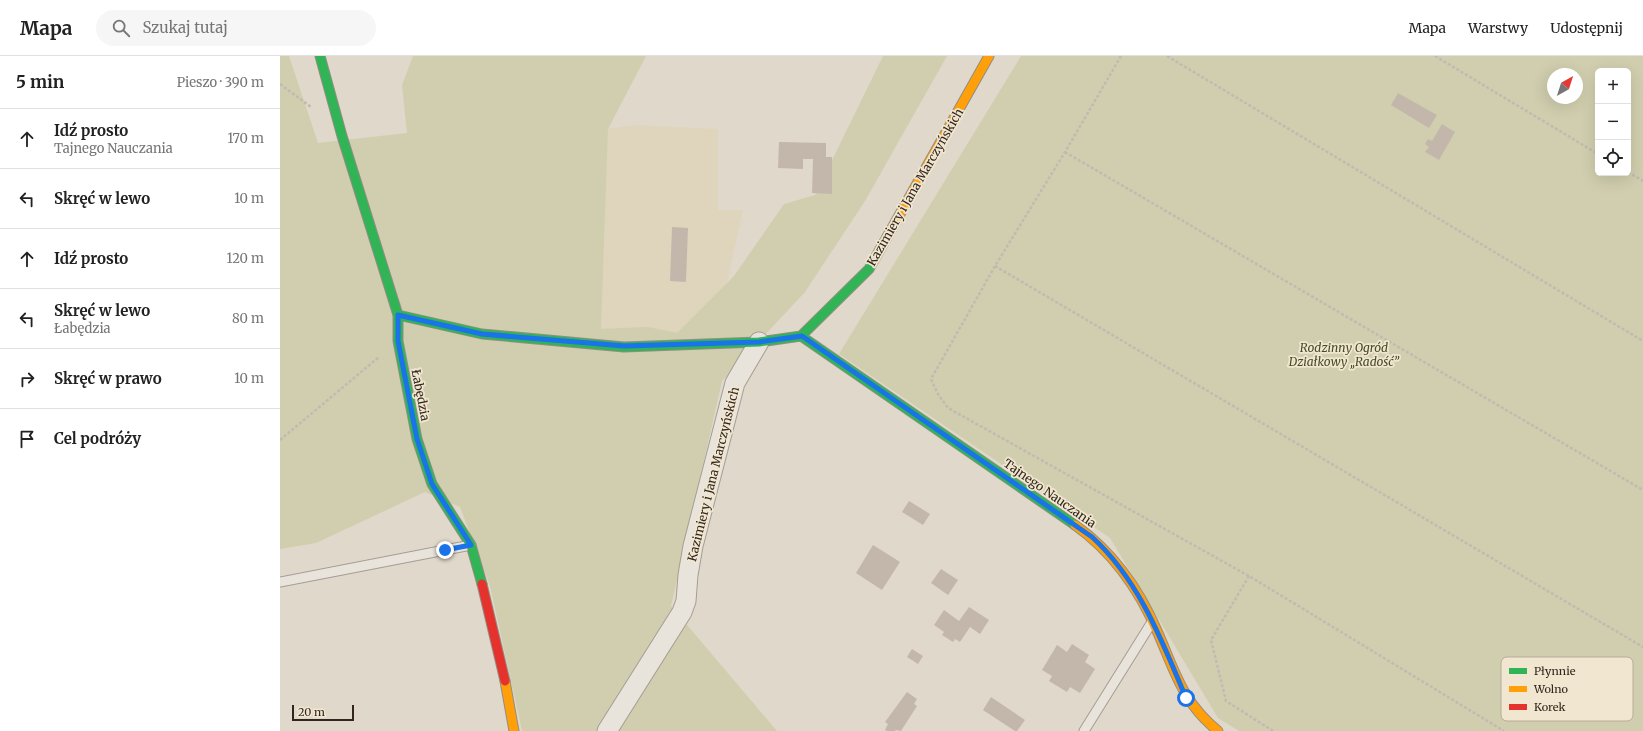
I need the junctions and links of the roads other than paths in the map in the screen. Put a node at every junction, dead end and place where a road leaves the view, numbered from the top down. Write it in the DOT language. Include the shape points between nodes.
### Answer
graph roads {
  1 [pos="320,56"];
  2 [pos="989,56"];
  3 [pos="398,315"];
  4 [pos="802,336"];
  5 [pos="759,342"];
  6 [pos="471,545"];
  7 [pos="280,582"];
  8 [pos="1153,621"];
  9 [pos="514,731"];
  10 [pos="607,731"];
  11 [pos="1084,731"];
  12 [pos="1218,731"];
  1 -- 3 [label="street, Łabędzia" via="342,136"];
  2 -- 4 [label="street, Kazimiery i Jana Marczyńskich" via="869,269"];
  3 -- 5 [label="street" via="482,334 624,346"];
  3 -- 6 [label="street, Łabędzia" via="398,341 417,439 432,484"];
  4 -- 5 [label="street"];
  4 -- 8 [label="street, Tajnego Nauczania" via="1092,537 1119,566"];
  5 -- 10 [label="street, Kazimiery i Jana Marczyńskich" via="735,383 693,546 686,601 682,612"];
  6 -- 7 [label="lane"];
  6 -- 9 [label="street, Łabędzia" via="490,610"];
  8 -- 11 [label="lane"];
  8 -- 12 [label="street, Tajnego Nauczania" via="1186,698 1205,721"];
}
